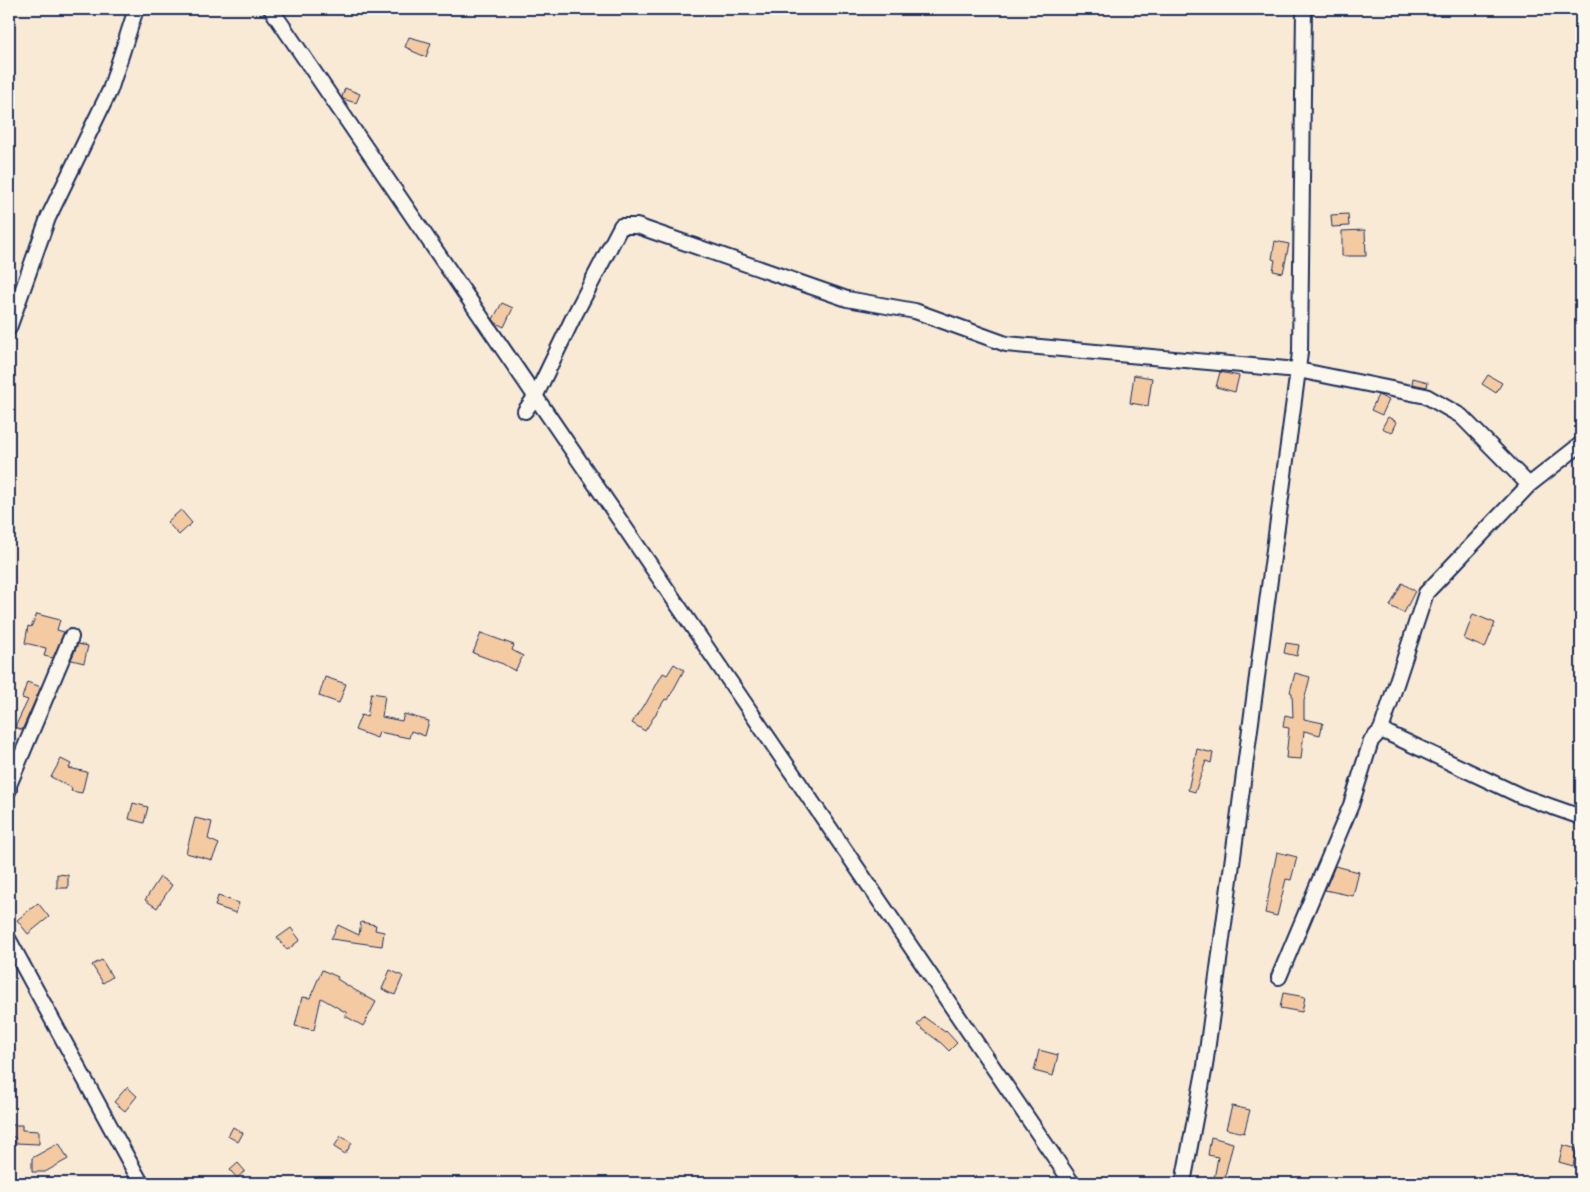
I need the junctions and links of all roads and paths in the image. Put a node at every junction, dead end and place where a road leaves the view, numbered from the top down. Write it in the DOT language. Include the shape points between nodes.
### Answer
graph roads {
  1 [pos="136,9"];
  2 [pos="271,9"];
  3 [pos="1304,9"];
  4 [pos="9,328"];
  5 [pos="1298,370"];
  6 [pos="535,397"];
  7 [pos="525,411"];
  8 [pos="1581,444"];
  9 [pos="1529,485"];
  10 [pos="72,637"];
  11 [pos="1381,730"];
  12 [pos="9,790"];
  13 [pos="1581,817"];
  14 [pos="9,940"];
  15 [pos="1279,977"];
  16 [pos="141,1183"];
  17 [pos="1072,1183"];
  18 [pos="1183,1183"];
  1 -- 4 [label="street" via="110,90 48,218"];
  2 -- 6 [label="street"];
  3 -- 5 [label="street"];
  5 -- 6 [label="street" via="1006,344 915,311 847,299 637,226 621,226"];
  5 -- 9 [label="street" via="1426,396 1461,416"];
  5 -- 18 [label="street" via="1205,1066"];
  6 -- 7 [label="street"];
  6 -- 17 [label="street"];
  8 -- 9 [label="street"];
  9 -- 11 [label="street" via="1426,593"];
  10 -- 12 [label="street"];
  11 -- 13 [label="street" via="1521,796"];
  11 -- 15 [label="street" via="1371,741 1350,805"];
  14 -- 16 [label="street"];
}
